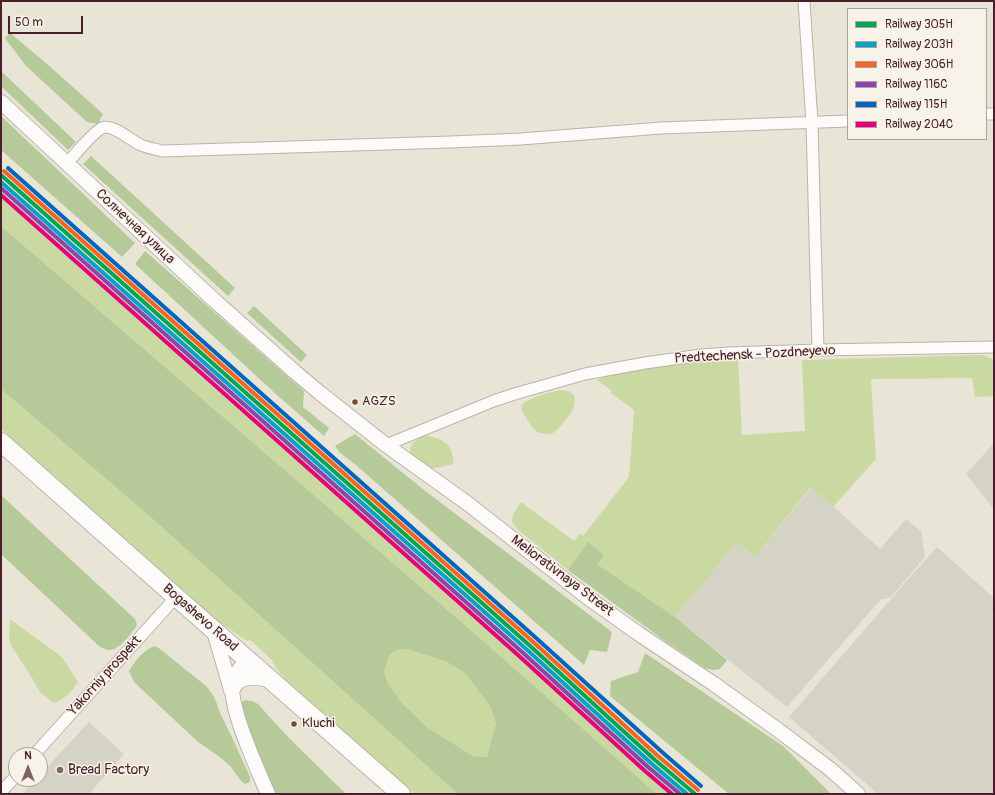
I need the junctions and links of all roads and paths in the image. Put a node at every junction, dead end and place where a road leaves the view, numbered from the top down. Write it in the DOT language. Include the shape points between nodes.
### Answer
graph roads {
  1 [pos="804,1"];
  2 [pos="1,102"];
  3 [pos="847,121"];
  4 [pos="812,123"];
  5 [pos="67,163"];
  6 [pos="994,347"];
  7 [pos="818,350"];
  8 [pos="271,351"];
  9 [pos="1,442"];
  10 [pos="386,444"];
  11 [pos="176,597"];
  12 [pos="214,631"];
  13 [pos="247,659"];
  14 [pos="271,680"];
  15 [pos="232,691"];
  16 [pos="41,747"];
  17 [pos="8,785"];
  18 [pos="1,792"];
  19 [pos="268,794"];
  20 [pos="401,794"];
  21 [pos="858,794"];
  1 -- 4 [label="street"];
  2 -- 5 [label="street, Солнечная улица"];
  3 -- 4 [label="street"];
  4 -- 5 [label="street" via="661,128 521,139 162,151 140,145 117,131 104,127 97,131"];
  4 -- 7 [label="street"];
  5 -- 8 [label="street, Солнечная улица"];
  6 -- 7 [label="street, Predtechensk - Pozdneyevo"];
  7 -- 10 [label="street, Predtechensk - Pozdneyevo" via="701,355 645,362 585,374 496,400"];
  8 -- 10 [label="street, Meliorativnaya Street"];
  9 -- 11 [label="main road, Bogashevo Road"];
  10 -- 21 [label="street, Meliorativnaya Street" via="467,503 587,597 778,730 830,769"];
  11 -- 12 [label="main road, Bogashevo Road"];
  11 -- 16 [label="street, Yakorniy prospekt"];
  12 -- 13 [label="main road, Bogashevo Road"];
  12 -- 15 [label="street"];
  13 -- 14 [label="main road, Bogashevo Road"];
  13 -- 15 [label="street" via="233,679"];
  14 -- 15 [label="street" via="248,678 238,682"];
  14 -- 20 [label="main road, Bogashevo Road"];
  15 -- 19 [label="street" via="240,724"];
  17 -- 18 [label="street"];
}
